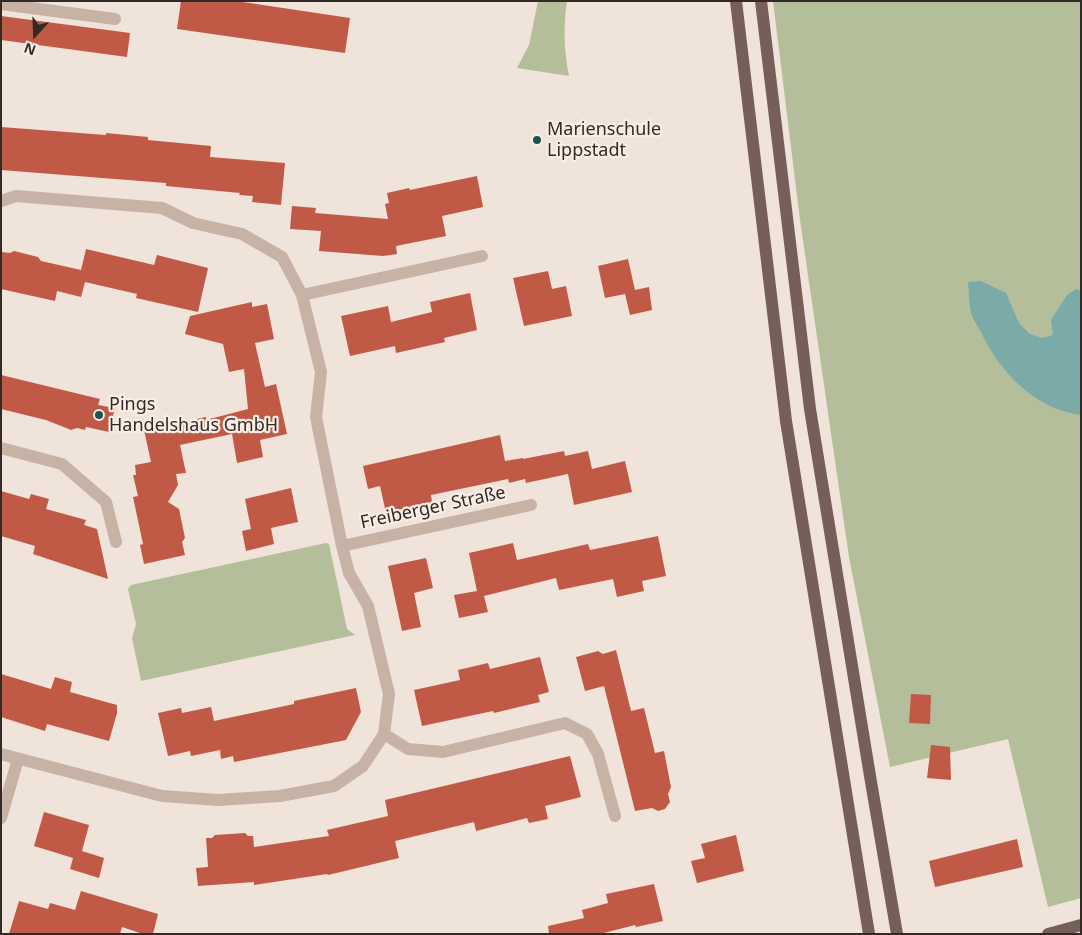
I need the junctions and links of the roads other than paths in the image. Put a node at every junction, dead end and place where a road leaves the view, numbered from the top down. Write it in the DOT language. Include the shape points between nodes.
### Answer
graph roads {
  1 [pos="736,1"];
  2 [pos="761,1"];
  3 [pos="1,4"];
  4 [pos="115,19"];
  5 [pos="1,201"];
  6 [pos="482,256"];
  7 [pos="302,295"];
  8 [pos="1,448"];
  9 [pos="531,505"];
  10 [pos="116,542"];
  11 [pos="342,546"];
  12 [pos="384,734"];
  13 [pos="1,754"];
  14 [pos="18,759"];
  15 [pos="615,816"];
  16 [pos="1,818"];
  17 [pos="1081,925"];
  18 [pos="869,934"];
  19 [pos="897,934"];
  20 [pos="1048,934"];
  1 -- 18 [label="main road" via="786,421"];
  2 -- 19 [label="main road" via="810,409"];
  3 -- 4 [label="street"];
  5 -- 7 [label="street, Freiberger Straße" via="16,196 162,208 193,223 242,234 282,257"];
  6 -- 7 [label="street"];
  7 -- 11 [label="street, Freiberger Straße" via="321,372 316,417"];
  8 -- 10 [label="street" via="62,464 106,502"];
  9 -- 11 [label="street, Freiberger Straße"];
  11 -- 12 [label="street, Freiberger Straße" via="350,573 368,606 389,694"];
  12 -- 14 [label="street, Freiberger Straße" via="363,766 334,786 280,796 218,800 162,796"];
  12 -- 15 [label="street" via="408,749 443,752 566,723 587,734 598,754"];
  13 -- 14 [label="street, Freiberger Straße"];
  14 -- 16 [label="street"];
  17 -- 20 [label="main road"];
}
